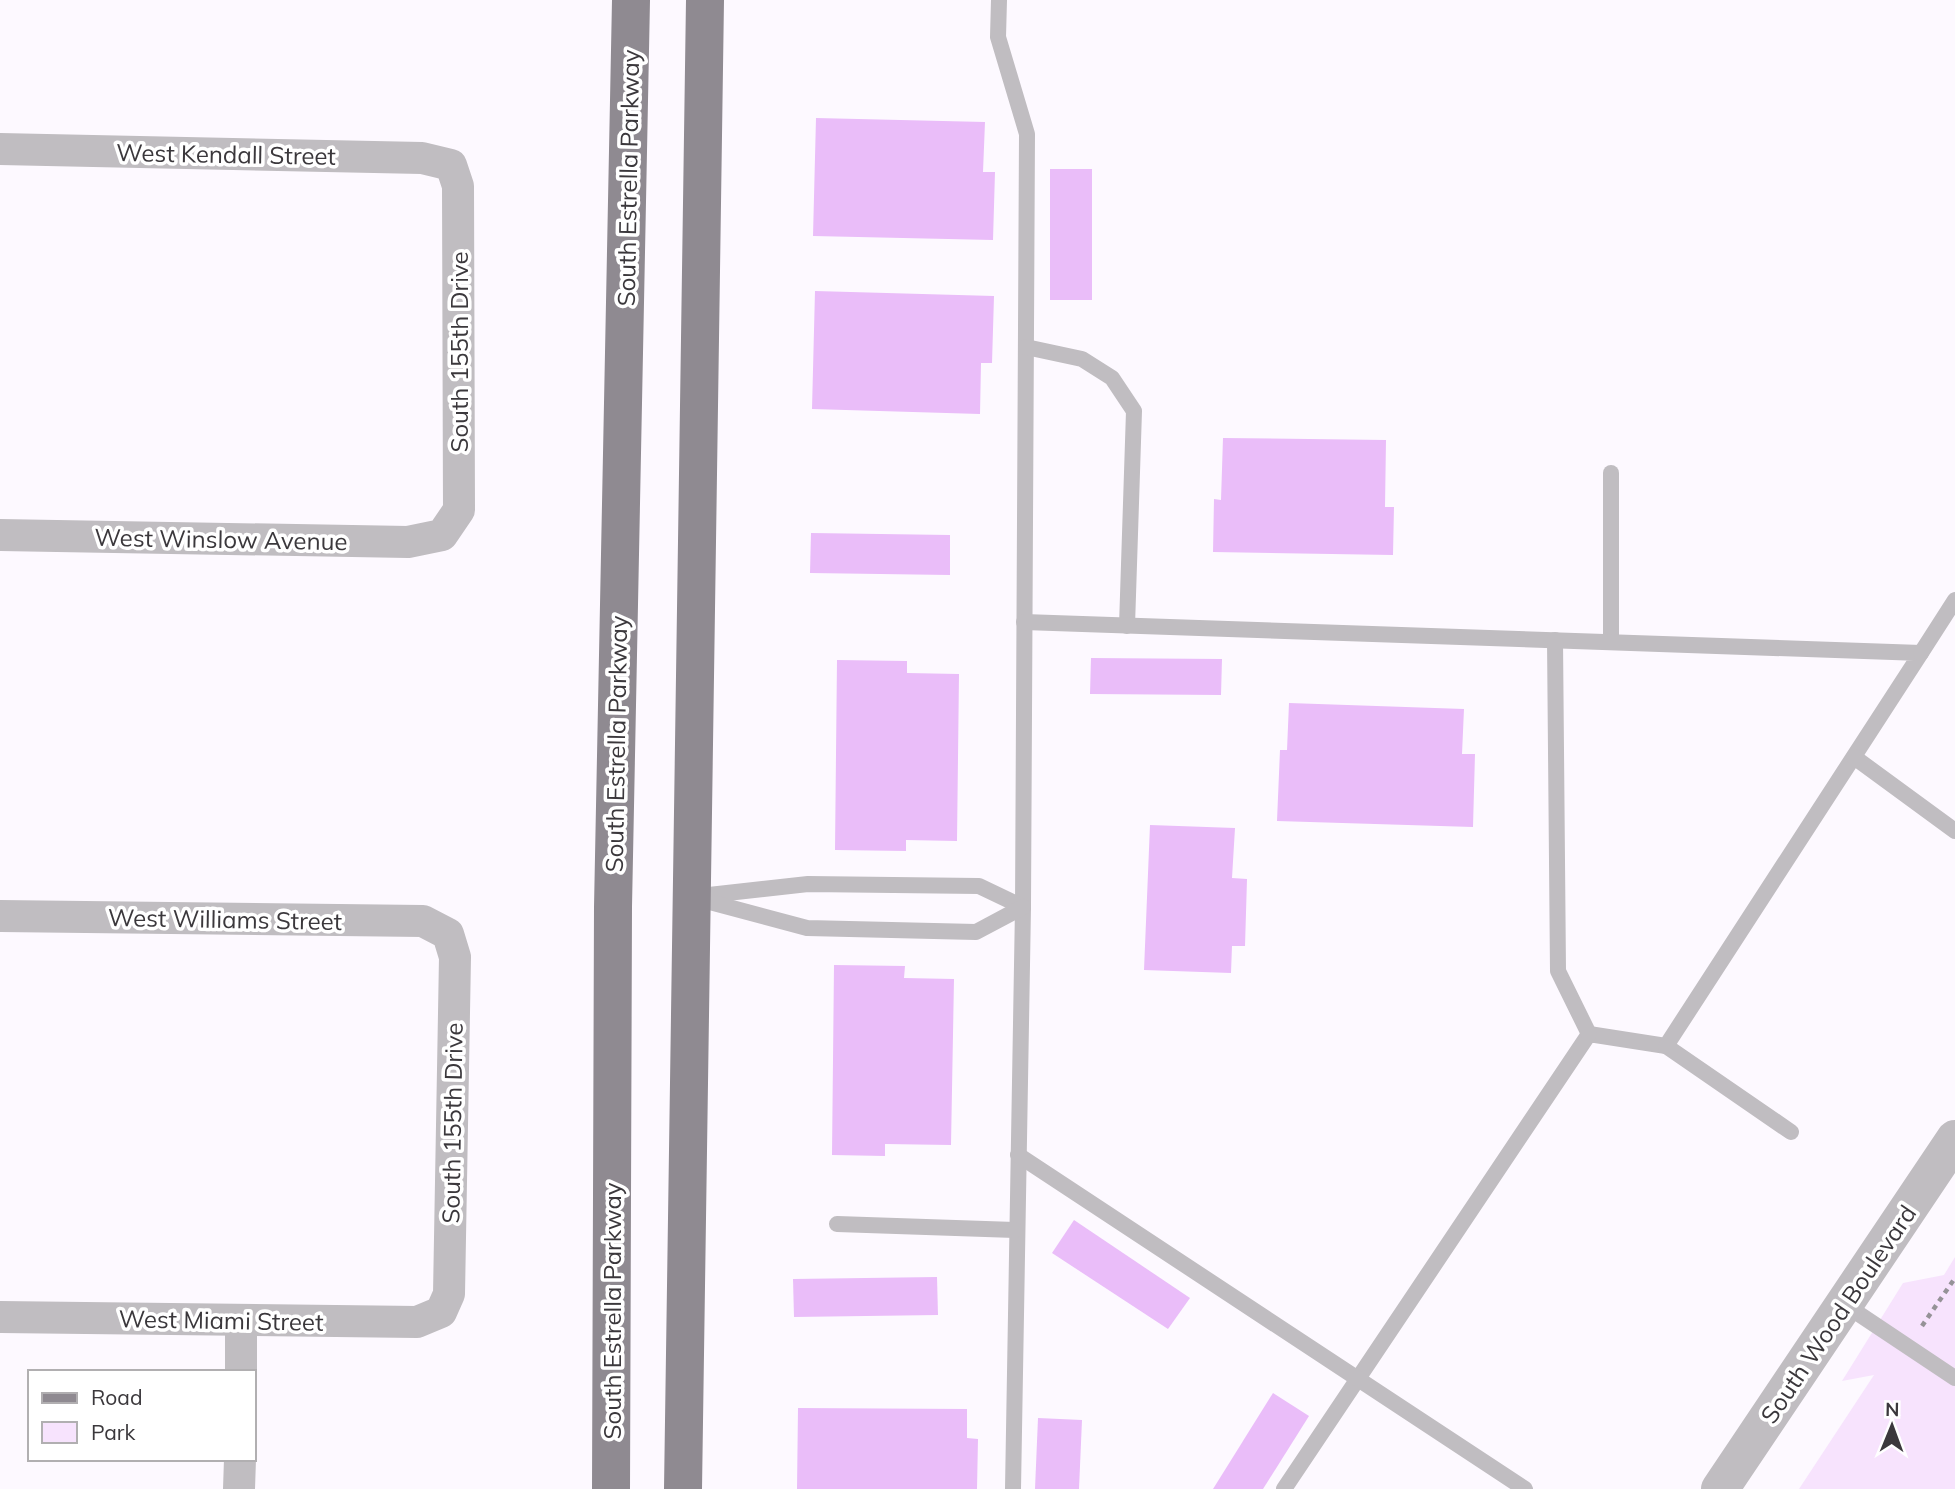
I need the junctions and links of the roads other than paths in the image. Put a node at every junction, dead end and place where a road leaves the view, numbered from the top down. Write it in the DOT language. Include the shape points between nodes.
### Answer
graph roads {
  1 [pos="631,0"];
  2 [pos="705,0"];
  3 [pos="999,0"];
  4 [pos="0,149"];
  5 [pos="451,165"];
  6 [pos="1026,347"];
  7 [pos="1611,473"];
  8 [pos="0,535"];
  9 [pos="442,535"];
  10 [pos="1955,600"];
  11 [pos="1024,622"];
  12 [pos="1127,625"];
  13 [pos="1555,640"];
  14 [pos="1611,642"];
  15 [pos="1921,653"];
  16 [pos="1854,757"];
  17 [pos="1955,831"];
  18 [pos="691,897"];
  19 [pos="1023,907"];
  20 [pos="0,916"];
  21 [pos="448,934"];
  22 [pos="1589,1034"];
  23 [pos="1666,1045"];
  24 [pos="1791,1132"];
  25 [pos="1955,1139"];
  26 [pos="1018,1156"];
  27 [pos="837,1224"];
  28 [pos="1015,1230"];
  29 [pos="1844,1304"];
  30 [pos="440,1312"];
  31 [pos="0,1317"];
  32 [pos="241,1321"];
  33 [pos="241,1370"];
  34 [pos="1955,1378"];
  35 [pos="1357,1380"];
  36 [pos="240,1461"];
  37 [pos="239,1489"];
  38 [pos="611,1489"];
  39 [pos="683,1489"];
  40 [pos="1013,1489"];
  41 [pos="1284,1489"];
  42 [pos="1525,1489"];
  43 [pos="1720,1489"];
  1 -- 38 [label="main road, South Estrella Parkway" via="613,907"];
  2 -- 18 [label="main road"];
  3 -- 6 [label="lane" via="998,37 1027,134"];
  4 -- 5 [label="street, West Kendall Street" via="422,158"];
  5 -- 9 [label="street, South 155th Drive" via="458,186 459,510"];
  6 -- 11 [label="lane"];
  6 -- 12 [label="lane" via="1082,359 1112,378 1134,411"];
  7 -- 14 [label="lane"];
  8 -- 9 [label="street, West Winslow Avenue" via="408,542"];
  10 -- 15 [label="lane"];
  11 -- 12 [label="lane"];
  11 -- 19 [label="lane"];
  12 -- 13 [label="lane"];
  13 -- 14 [label="lane"];
  13 -- 22 [label="lane" via="1558,971"];
  14 -- 15 [label="lane"];
  15 -- 16 [label="lane"];
  16 -- 17 [label="lane"];
  16 -- 23 [label="lane"];
  18 -- 19 [label="lane" via="808,884 979,886"];
  18 -- 19 [label="lane" via="807,928 976,932"];
  18 -- 39 [label="main road"];
  19 -- 26 [label="lane"];
  20 -- 21 [label="street, West Williams Street" via="423,922"];
  21 -- 30 [label="street, South 155th Drive" via="455,957 449,1294"];
  22 -- 23 [label="lane"];
  22 -- 35 [label="lane"];
  23 -- 24 [label="lane"];
  25 -- 29 [label="street, South Wood Boulevard"];
  26 -- 28 [label="lane"];
  26 -- 35 [label="lane"];
  27 -- 28 [label="lane"];
  28 -- 40 [label="lane"];
  29 -- 34 [label="lane"];
  29 -- 43 [label="street, South Wood Boulevard"];
  30 -- 32 [label="street, West Miami Street" via="417,1322"];
  31 -- 32 [label="street, West Miami Street"];
  32 -- 33 [label="street"];
  35 -- 41 [label="lane"];
  35 -- 42 [label="lane"];
  36 -- 37 [label="street"];
}
